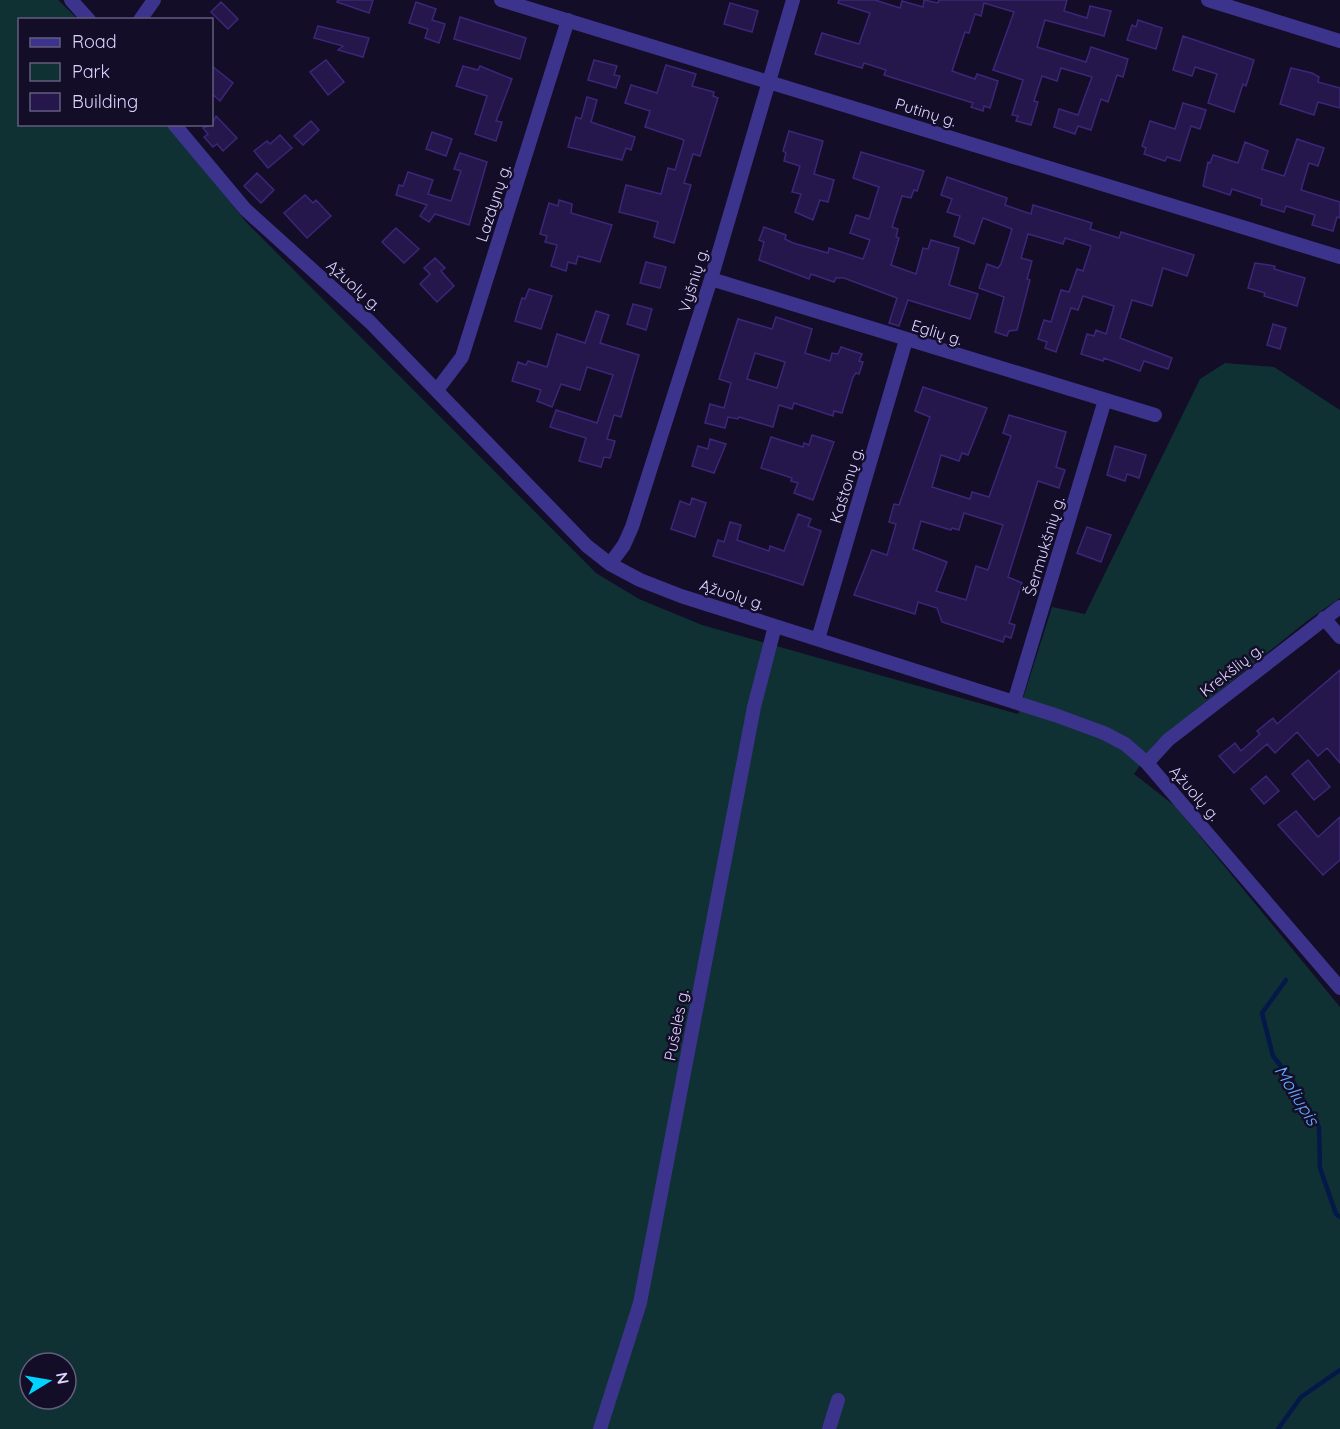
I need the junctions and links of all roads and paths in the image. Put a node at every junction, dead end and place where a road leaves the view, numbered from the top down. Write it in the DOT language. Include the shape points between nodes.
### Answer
graph roads {
  1 [pos="71,0"];
  2 [pos="154,0"];
  3 [pos="501,0"];
  4 [pos="794,0"];
  5 [pos="1208,0"];
  6 [pos="87,18"];
  7 [pos="141,18"];
  8 [pos="568,20"];
  9 [pos="1340,41"];
  10 [pos="768,80"];
  11 [pos="176,126"];
  12 [pos="1340,257"];
  13 [pos="711,279"];
  14 [pos="906,340"];
  15 [pos="437,390"];
  16 [pos="1105,400"];
  17 [pos="1155,415"];
  18 [pos="610,564"];
  19 [pos="1340,607"];
  20 [pos="1324,618"];
  21 [pos="775,626"];
  22 [pos="1340,637"];
  23 [pos="818,639"];
  24 [pos="1014,702"];
  25 [pos="1147,764"];
  26 [pos="1340,988"];
  27 [pos="838,1400"];
  28 [pos="600,1429"];
  29 [pos="829,1429"];
  1 -- 6 [label="street"];
  2 -- 7 [label="street"];
  3 -- 8 [label="street, Putinų g."];
  4 -- 10 [label="street, Vyšnių g."];
  5 -- 9 [label="street"];
  8 -- 10 [label="street, Putinų g."];
  8 -- 15 [label="street, Lazdynų g." via="462,357"];
  10 -- 12 [label="street, Putinų g."];
  10 -- 13 [label="street, Vyšnių g."];
  11 -- 15 [label="street, Ąžuolų g." via="245,209 370,322"];
  13 -- 14 [label="street, Eglių g."];
  13 -- 18 [label="street, Vyšnių g." via="632,527"];
  14 -- 16 [label="street, Eglių g."];
  14 -- 23 [label="street, Kaštonų g."];
  15 -- 18 [label="street, Ąžuolų g." via="553,512"];
  16 -- 17 [label="street, Eglių g."];
  16 -- 24 [label="street, Šermukšnių g."];
  18 -- 21 [label="street, Ąžuolų g." via="650,584"];
  19 -- 20 [label="street, Krekšlių g."];
  20 -- 22 [label="street"];
  20 -- 25 [label="street, Krekšlių g." via="1168,740"];
  21 -- 23 [label="street, Ąžuolų g."];
  21 -- 28 [label="street, Pušelės g." via="754,707 640,1303"];
  23 -- 24 [label="street, Ąžuolų g."];
  24 -- 25 [label="street, Ąžuolų g." via="1104,733 1125,744"];
  25 -- 26 [label="street, Ąžuolų g."];
  27 -- 29 [label="street"];
}
